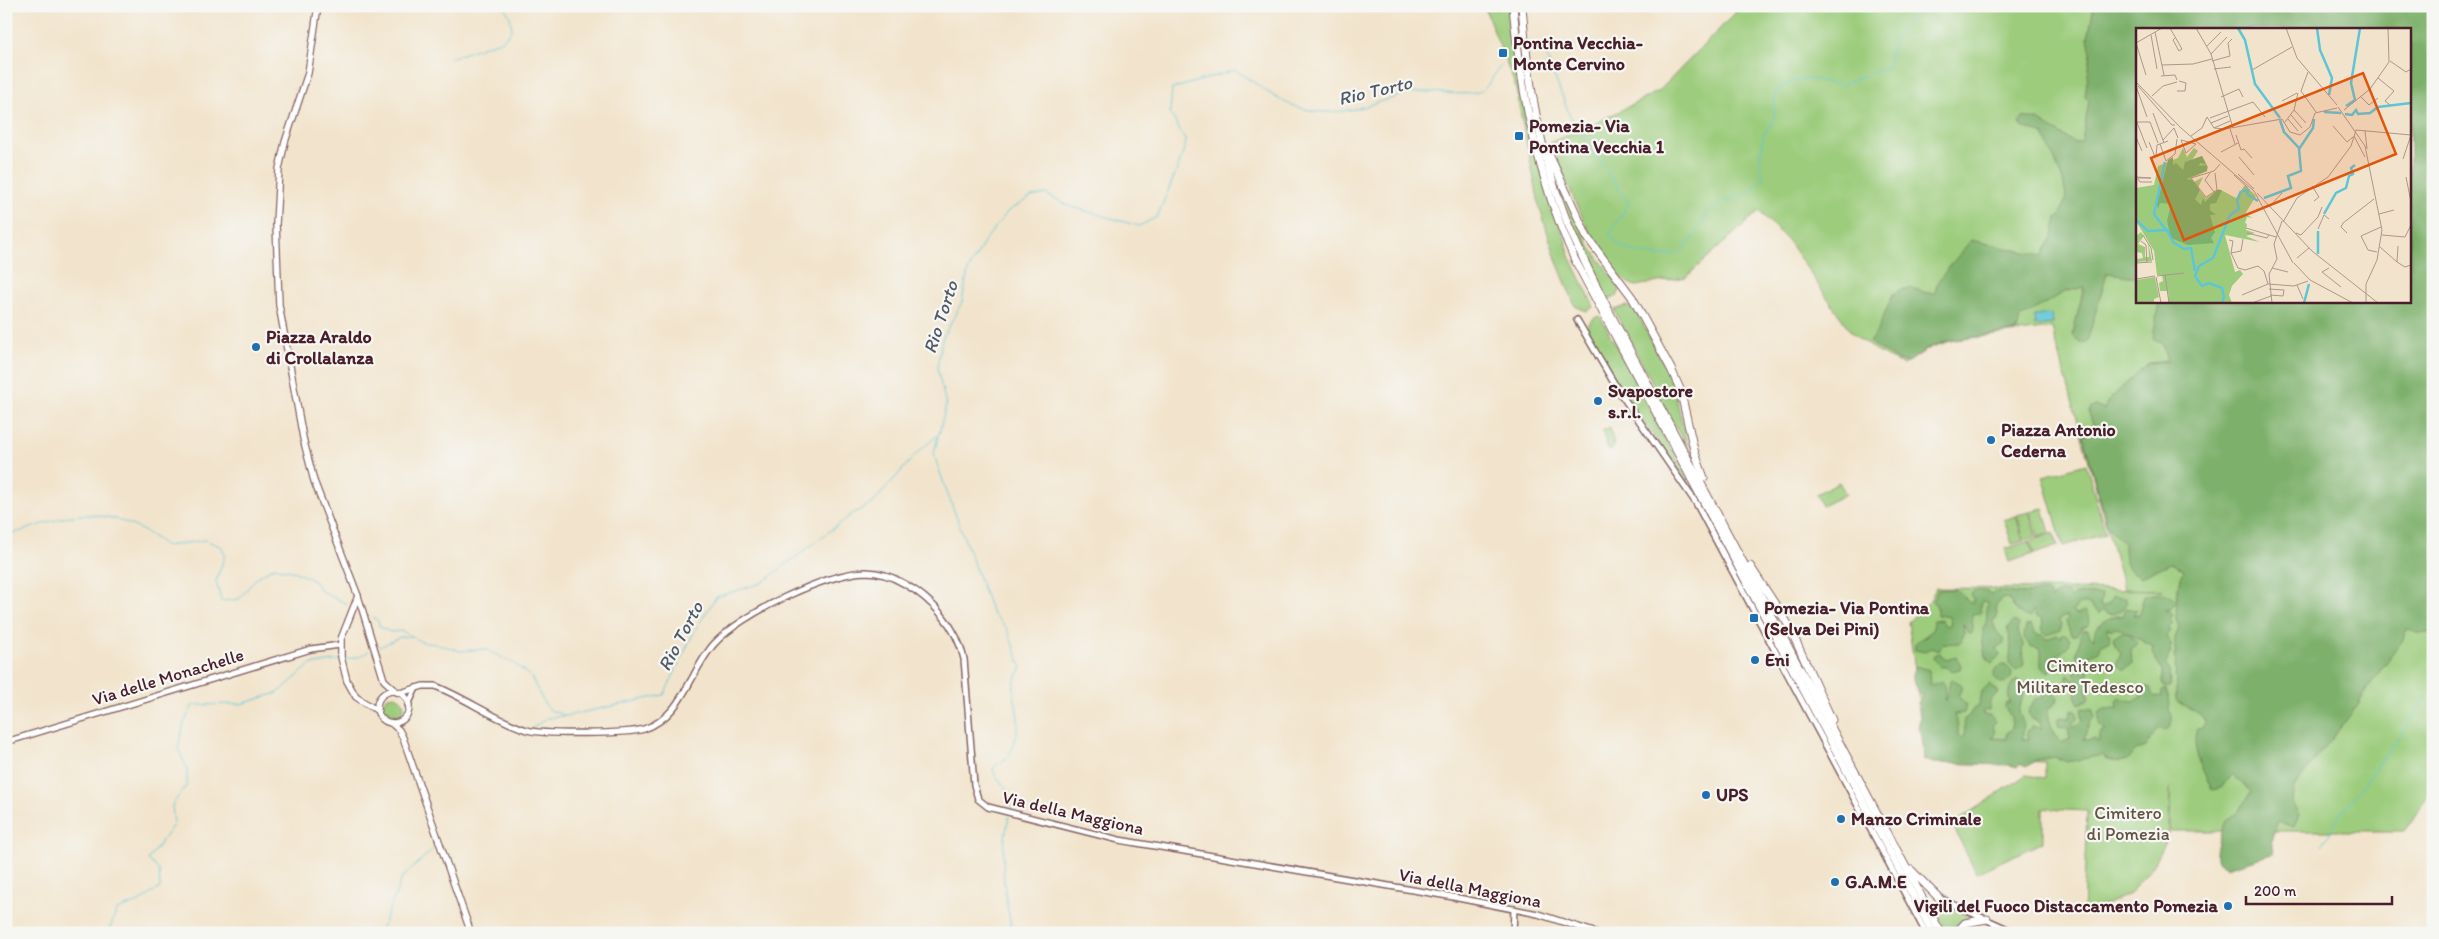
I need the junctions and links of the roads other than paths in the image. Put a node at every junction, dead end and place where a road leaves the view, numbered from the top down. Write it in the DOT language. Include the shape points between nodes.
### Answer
graph roads {
  1 [pos="318,6"];
  2 [pos="1513,6"];
  3 [pos="1522,6"];
  4 [pos="1522,51"];
  5 [pos="1539,133"];
  6 [pos="1607,316"];
  7 [pos="1577,320"];
  8 [pos="1715,506"];
  9 [pos="358,596"];
  10 [pos="340,645"];
  11 [pos="384,680"];
  12 [pos="416,688"];
  13 [pos="399,693"];
  14 [pos="383,695"];
  15 [pos="378,701"];
  16 [pos="364,703"];
  17 [pos="408,705"];
  18 [pos="378,711"];
  19 [pos="404,718"];
  20 [pos="391,723"];
  21 [pos="403,738"];
  22 [pos="6,742"];
  23 [pos="1900,856"];
  24 [pos="1939,898"];
  25 [pos="1514,909"];
  26 [pos="1986,920"];
  27 [pos="470,933"];
  28 [pos="1514,933"];
  29 [pos="1597,933"];
  30 [pos="1926,933"];
  31 [pos="1932,933"];
  32 [pos="1941,933"];
  33 [pos="1956,933"];
  34 [pos="2016,933"];
  1 -- 9 [label="main road" via="308,73 280,162 276,216 278,286 305,451"];
  2 -- 4 [label="highway"];
  3 -- 4 [label="highway"];
  4 -- 5 [label="highway" via="1528,65"];
  4 -- 6 [label="highway" via="1520,66 1534,145 1556,215 1574,260"];
  5 -- 6 [label="highway" via="1563,211"];
  5 -- 8 [label="highway" via="1588,236 1632,297 1674,374 1696,457"];
  6 -- 8 [label="highway"];
  6 -- 31 [label="highway"];
  7 -- 30 [label="street" via="1618,390 1696,503"];
  8 -- 23 [label="highway"];
  9 -- 10 [label="main road"];
  9 -- 11 [label="main road"];
  10 -- 16 [label="main road" via="343,669 353,693"];
  10 -- 22 [label="street, Via delle Monachelle" via="305,650"];
  11 -- 13 [label="main road"];
  11 -- 14 [label="main road"];
  12 -- 13 [label="street, Via della Maggiona"];
  12 -- 17 [label="street"];
  12 -- 25 [label="street, Via della Maggiona" via="426,685 437,687 528,730 618,733 641,730 659,722 671,711 708,652 748,616 777,600 844,576 879,574 902,583 923,597 944,618 958,640 964,660 974,785 978,799 988,807 1114,840"];
  13 -- 14 [label="main road"];
  13 -- 17 [label="main road" via="406,698"];
  14 -- 15 [label="main road"];
  15 -- 16 [label="main road"];
  15 -- 18 [label="main road"];
  16 -- 18 [label="main road"];
  17 -- 19 [label="main road"];
  18 -- 20 [label="main road" via="384,720"];
  19 -- 20 [label="main road"];
  19 -- 21 [label="main road"];
  20 -- 21 [label="main road"];
  21 -- 27 [label="main road"];
  23 -- 24 [label="highway"];
  23 -- 32 [label="highway"];
  24 -- 26 [label="street"];
  25 -- 28 [label="street"];
  25 -- 29 [label="street, Via della Maggiona"];
  26 -- 33 [label="highway" via="1965,922"];
  26 -- 34 [label="street"];
}
